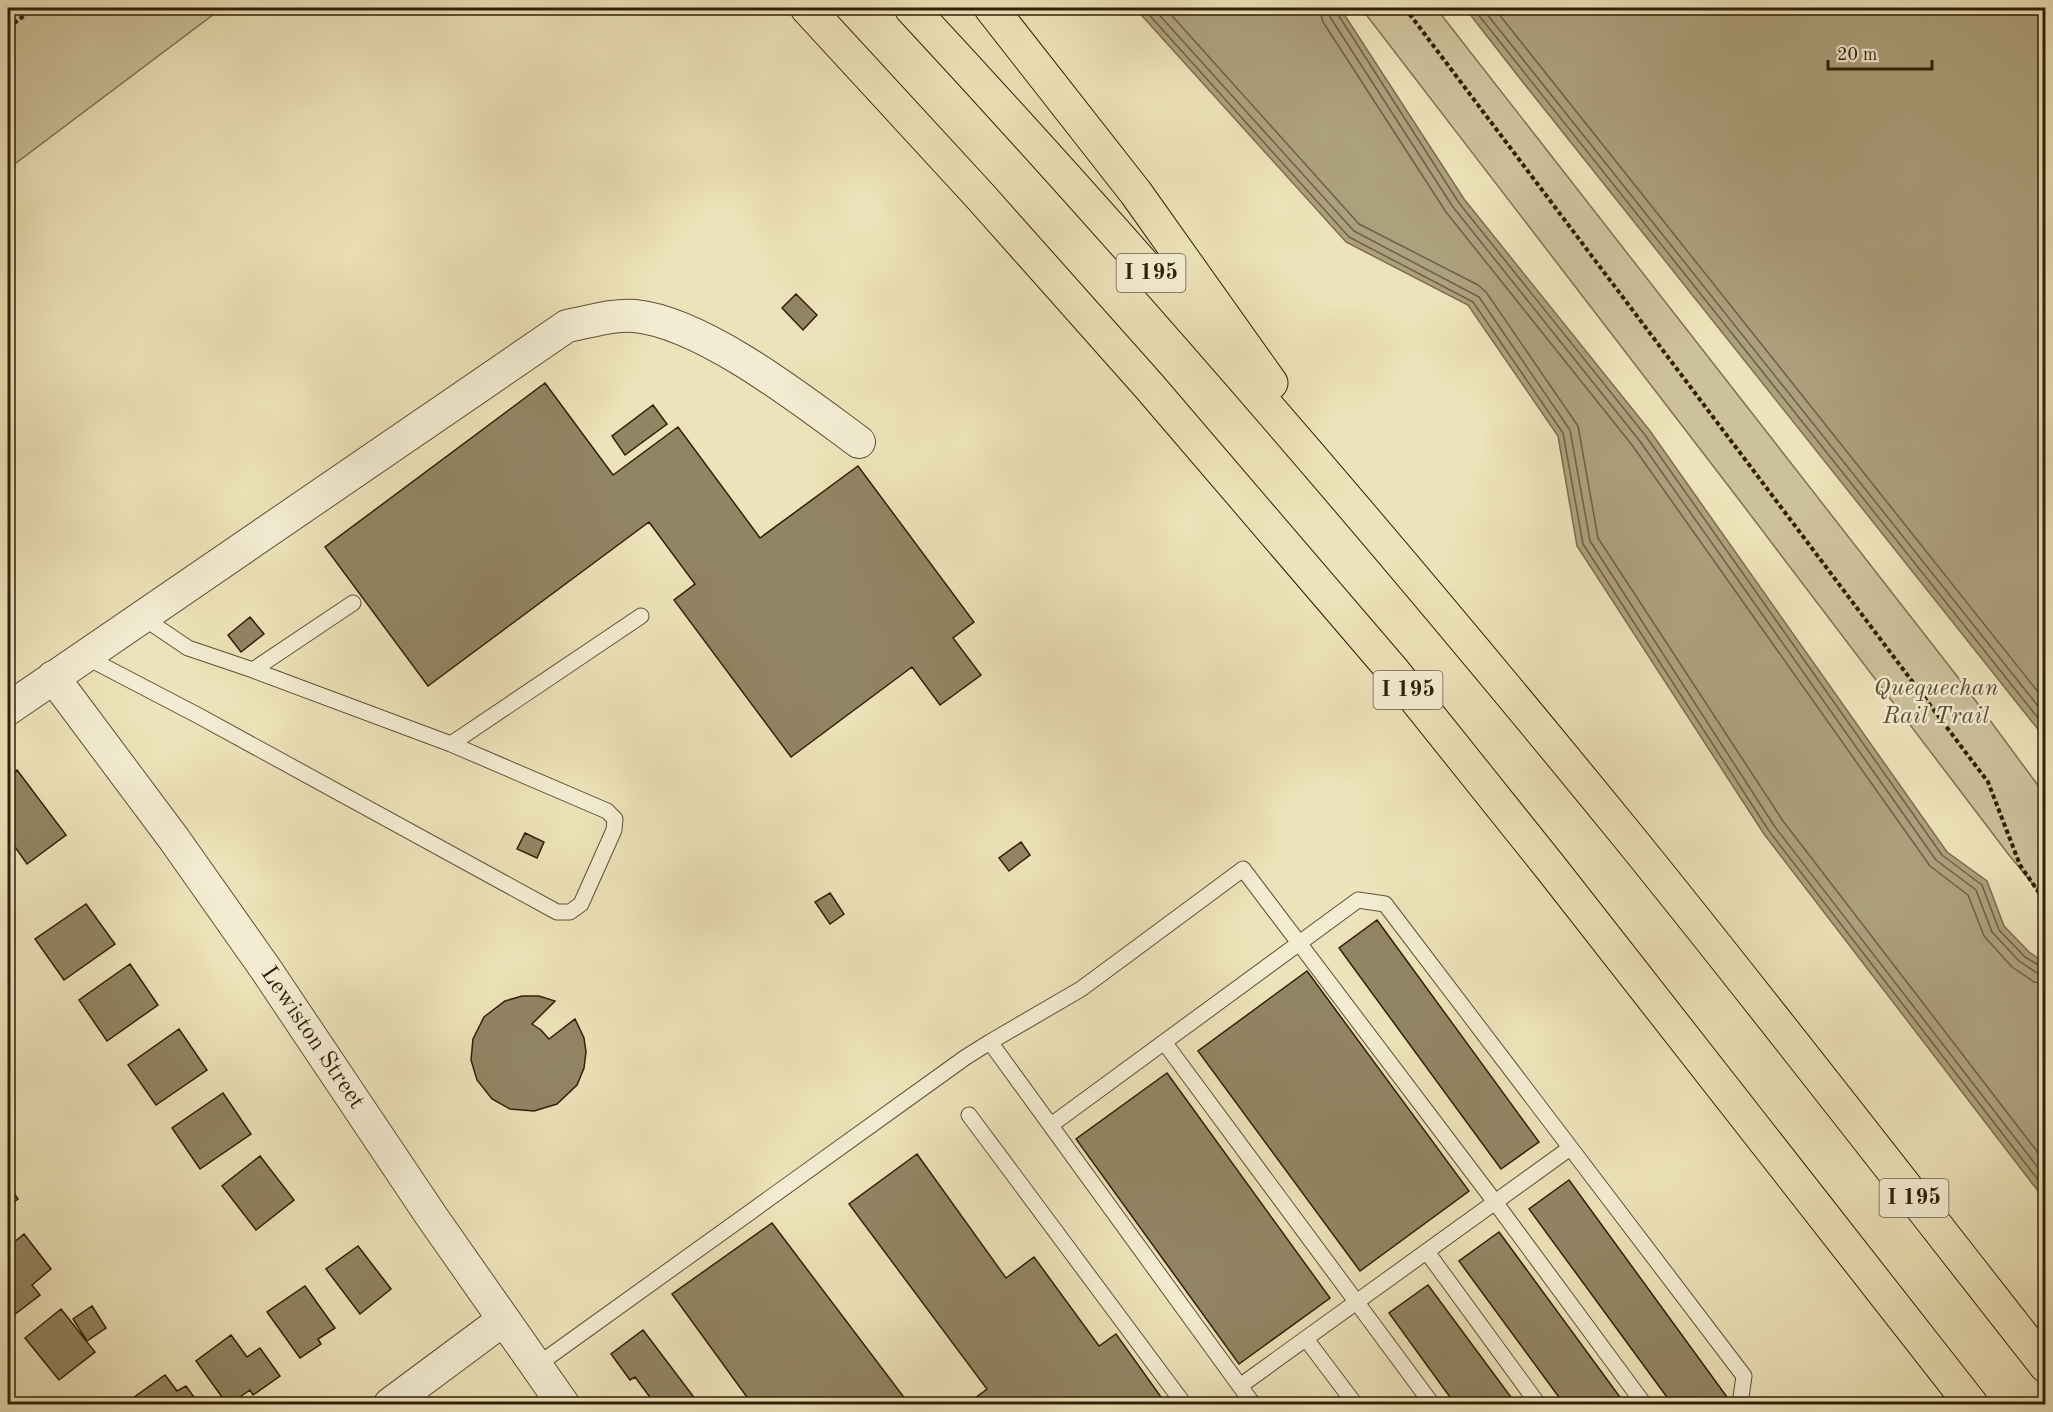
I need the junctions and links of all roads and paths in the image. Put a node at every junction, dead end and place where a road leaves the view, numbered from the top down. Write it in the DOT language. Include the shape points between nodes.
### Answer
graph roads {
  1 [pos="34,8"];
  2 [pos="807,8"];
  3 [pos="911,8"];
  4 [pos="991,8"];
  5 [pos="1405,8"];
  6 [pos="8,28"];
  7 [pos="859,442"];
  8 [pos="1384,544"];
  9 [pos="353,603"];
  10 [pos="641,616"];
  11 [pos="142,617"];
  12 [pos="84,656"];
  13 [pos="253,670"];
  14 [pos="53,677"];
  15 [pos="8,710"];
  16 [pos="451,744"];
  17 [pos="2046,903"];
  18 [pos="1298,944"];
  19 [pos="990,1042"];
  20 [pos="1164,1042"];
  21 [pos="969,1115"];
  22 [pos="1051,1125"];
  23 [pos="1570,1148"];
  24 [pos="1495,1202"];
  25 [pos="1427,1252"];
  26 [pos="1355,1303"];
  27 [pos="503,1320"];
  28 [pos="1306,1339"];
  29 [pos="536,1366"];
  30 [pos="2046,1366"];
  31 [pos="1240,1386"];
  32 [pos="390,1404"];
  33 [pos="563,1404"];
  34 [pos="1184,1404"];
  35 [pos="1253,1404"];
  36 [pos="1355,1404"];
  37 [pos="1432,1404"];
  38 [pos="1538,1404"];
  39 [pos="1644,1404"];
  40 [pos="1740,1404"];
  41 [pos="1971,1404"];
  1 -- 6 [label="path"];
  2 -- 41 [label="highway, I 195" via="1149,386 1394,672"];
  3 -- 8 [label="highway, I 195" via="1212,343"];
  4 -- 8 [label="highway" via="1180,252"];
  5 -- 17 [label="path" via="1988,782 2020,865"];
  7 -- 11 [label="street" via="751,367 675,327 634,316 567,326"];
  8 -- 30 [label="highway, I 195" via="1627,835"];
  9 -- 13 [label="lane"];
  10 -- 16 [label="lane"];
  11 -- 12 [label="street"];
  11 -- 13 [label="lane" via="188,648"];
  12 -- 14 [label="street"];
  12 -- 16 [label="lane" via="557,912 570,912 581,904 614,830 615,819 608,811"];
  13 -- 16 [label="lane"];
  14 -- 15 [label="street"];
  14 -- 27 [label="street, Lewiston Street" via="265,968"];
  18 -- 19 [label="lane" via="1242,869 1080,989"];
  18 -- 20 [label="lane"];
  18 -- 23 [label="lane" via="1358,900 1385,904"];
  18 -- 24 [label="lane"];
  19 -- 22 [label="lane"];
  19 -- 29 [label="lane"];
  20 -- 22 [label="lane"];
  20 -- 26 [label="lane"];
  21 -- 34 [label="lane"];
  22 -- 31 [label="lane"];
  23 -- 24 [label="lane"];
  23 -- 40 [label="lane" via="1744,1376"];
  24 -- 25 [label="lane"];
  24 -- 39 [label="lane"];
  25 -- 26 [label="lane"];
  25 -- 38 [label="lane"];
  26 -- 28 [label="lane"];
  26 -- 37 [label="lane"];
  27 -- 29 [label="street, Lewiston Street"];
  27 -- 32 [label="street"];
  28 -- 31 [label="lane"];
  28 -- 36 [label="lane"];
  29 -- 33 [label="street, Lewiston Street"];
  31 -- 35 [label="lane"];
}
